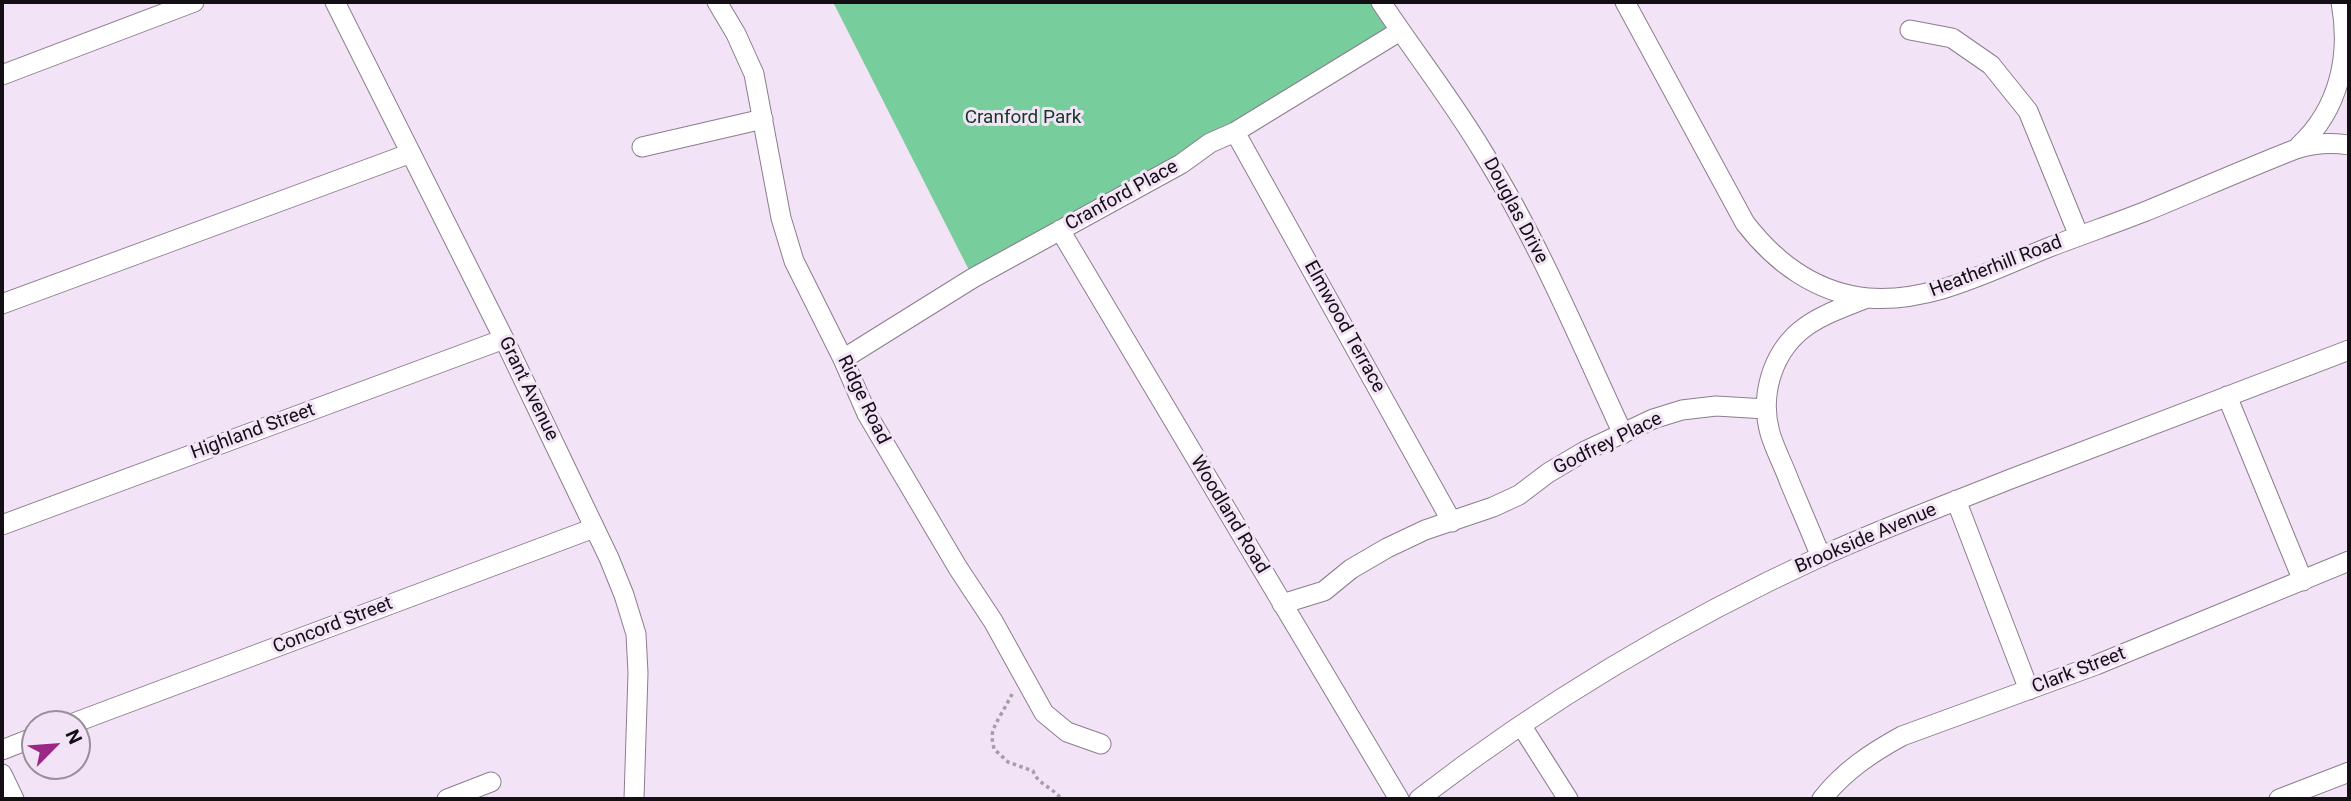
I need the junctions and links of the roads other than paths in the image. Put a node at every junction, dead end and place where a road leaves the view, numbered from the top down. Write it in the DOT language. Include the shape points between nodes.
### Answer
graph roads {
  1 [pos="194,2"];
  2 [pos="335,2"];
  3 [pos="717,2"];
  4 [pos="1381,2"];
  5 [pos="1625,2"];
  6 [pos="2341,2"];
  7 [pos="1910,30"];
  8 [pos="1400,31"];
  9 [pos="2,75"];
  10 [pos="763,119"];
  11 [pos="1235,132"];
  12 [pos="2349,145"];
  13 [pos="642,147"];
  14 [pos="2296,149"];
  15 [pos="411,153"];
  16 [pos="1060,230"];
  17 [pos="2079,236"];
  18 [pos="1867,298"];
  19 [pos="2,304"];
  20 [pos="504,339"];
  21 [pos="2349,350"];
  22 [pos="843,359"];
  23 [pos="2227,396"];
  24 [pos="1766,409"];
  25 [pos="1623,434"];
  26 [pos="1956,500"];
  27 [pos="1452,522"];
  28 [pos="2,525"];
  29 [pos="594,528"];
  30 [pos="1821,557"];
  31 [pos="2349,561"];
  32 [pos="2303,581"];
  33 [pos="1282,604"];
  34 [pos="2029,690"];
  35 [pos="91,717"];
  36 [pos="1521,725"];
  37 [pos="21,743"];
  38 [pos="1101,744"];
  39 [pos="2,750"];
  40 [pos="2349,772"];
  41 [pos="2,774"];
  42 [pos="491,782"];
  43 [pos="14,799"];
  44 [pos="447,799"];
  45 [pos="634,799"];
  46 [pos="1399,799"];
  47 [pos="1419,799"];
  48 [pos="1568,799"];
  49 [pos="1822,799"];
  50 [pos="2279,799"];
  1 -- 9 [label="street"];
  2 -- 15 [label="street, Grant Avenue"];
  3 -- 10 [label="street, Ridge Road" via="754,74"];
  4 -- 8 [label="street, Douglas Drive"];
  5 -- 18 [label="street, Heatherhill Road" via="1745,223 1761,244 1808,280"];
  6 -- 14 [label="street" via="2348,38 2339,91 2329,112"];
  7 -- 17 [label="street" via="1952,38 1991,65 2028,111"];
  8 -- 11 [label="street, Cranford Place"];
  8 -- 25 [label="street, Douglas Drive" via="1462,118 1517,211"];
  10 -- 13 [label="street"];
  10 -- 22 [label="street, Ridge Road" via="781,218 794,261"];
  11 -- 16 [label="street, Cranford Place"];
  11 -- 27 [label="street, Elmwood Terrace"];
  12 -- 14 [label="street" via="2315,143"];
  14 -- 17 [label="street, Heatherhill Road"];
  15 -- 19 [label="street"];
  15 -- 20 [label="street, Grant Avenue"];
  16 -- 22 [label="street, Cranford Place"];
  16 -- 33 [label="street, Woodland Road"];
  17 -- 18 [label="street, Heatherhill Road" via="1934,292"];
  18 -- 24 [label="street" via="1814,321 1784,348 1774,366"];
  20 -- 28 [label="street, Highland Street"];
  20 -- 29 [label="street, Grant Avenue"];
  21 -- 23 [label="street, Brookside Avenue"];
  22 -- 38 [label="street, Ridge Road" via="883,443 1044,713 1067,732"];
  23 -- 26 [label="street, Brookside Avenue"];
  23 -- 32 [label="street"];
  24 -- 25 [label="street, Godfrey Place" via="1733,405 1682,410"];
  24 -- 30 [label="street" via="1770,433"];
  25 -- 27 [label="street, Godfrey Place" via="1585,451 1519,495"];
  26 -- 30 [label="street, Brookside Avenue"];
  26 -- 34 [label="street"];
  27 -- 33 [label="street, Godfrey Place" via="1387,548 1324,591"];
  29 -- 35 [label="street, Concord Street"];
  29 -- 45 [label="street, Grant Avenue" via="636,634"];
  30 -- 36 [label="street, Brookside Avenue" via="1652,643"];
  31 -- 32 [label="street, Clark Street"];
  32 -- 34 [label="street, Clark Street"];
  33 -- 46 [label="street, Woodland Road"];
  34 -- 49 [label="street, Clark Street" via="1902,736 1853,767"];
  36 -- 47 [label="street, Brookside Avenue"];
  36 -- 48 [label="street"];
  37 -- 39 [label="street"];
  40 -- 50 [label="street"];
  41 -- 43 [label="street"];
  42 -- 44 [label="street"];
}
